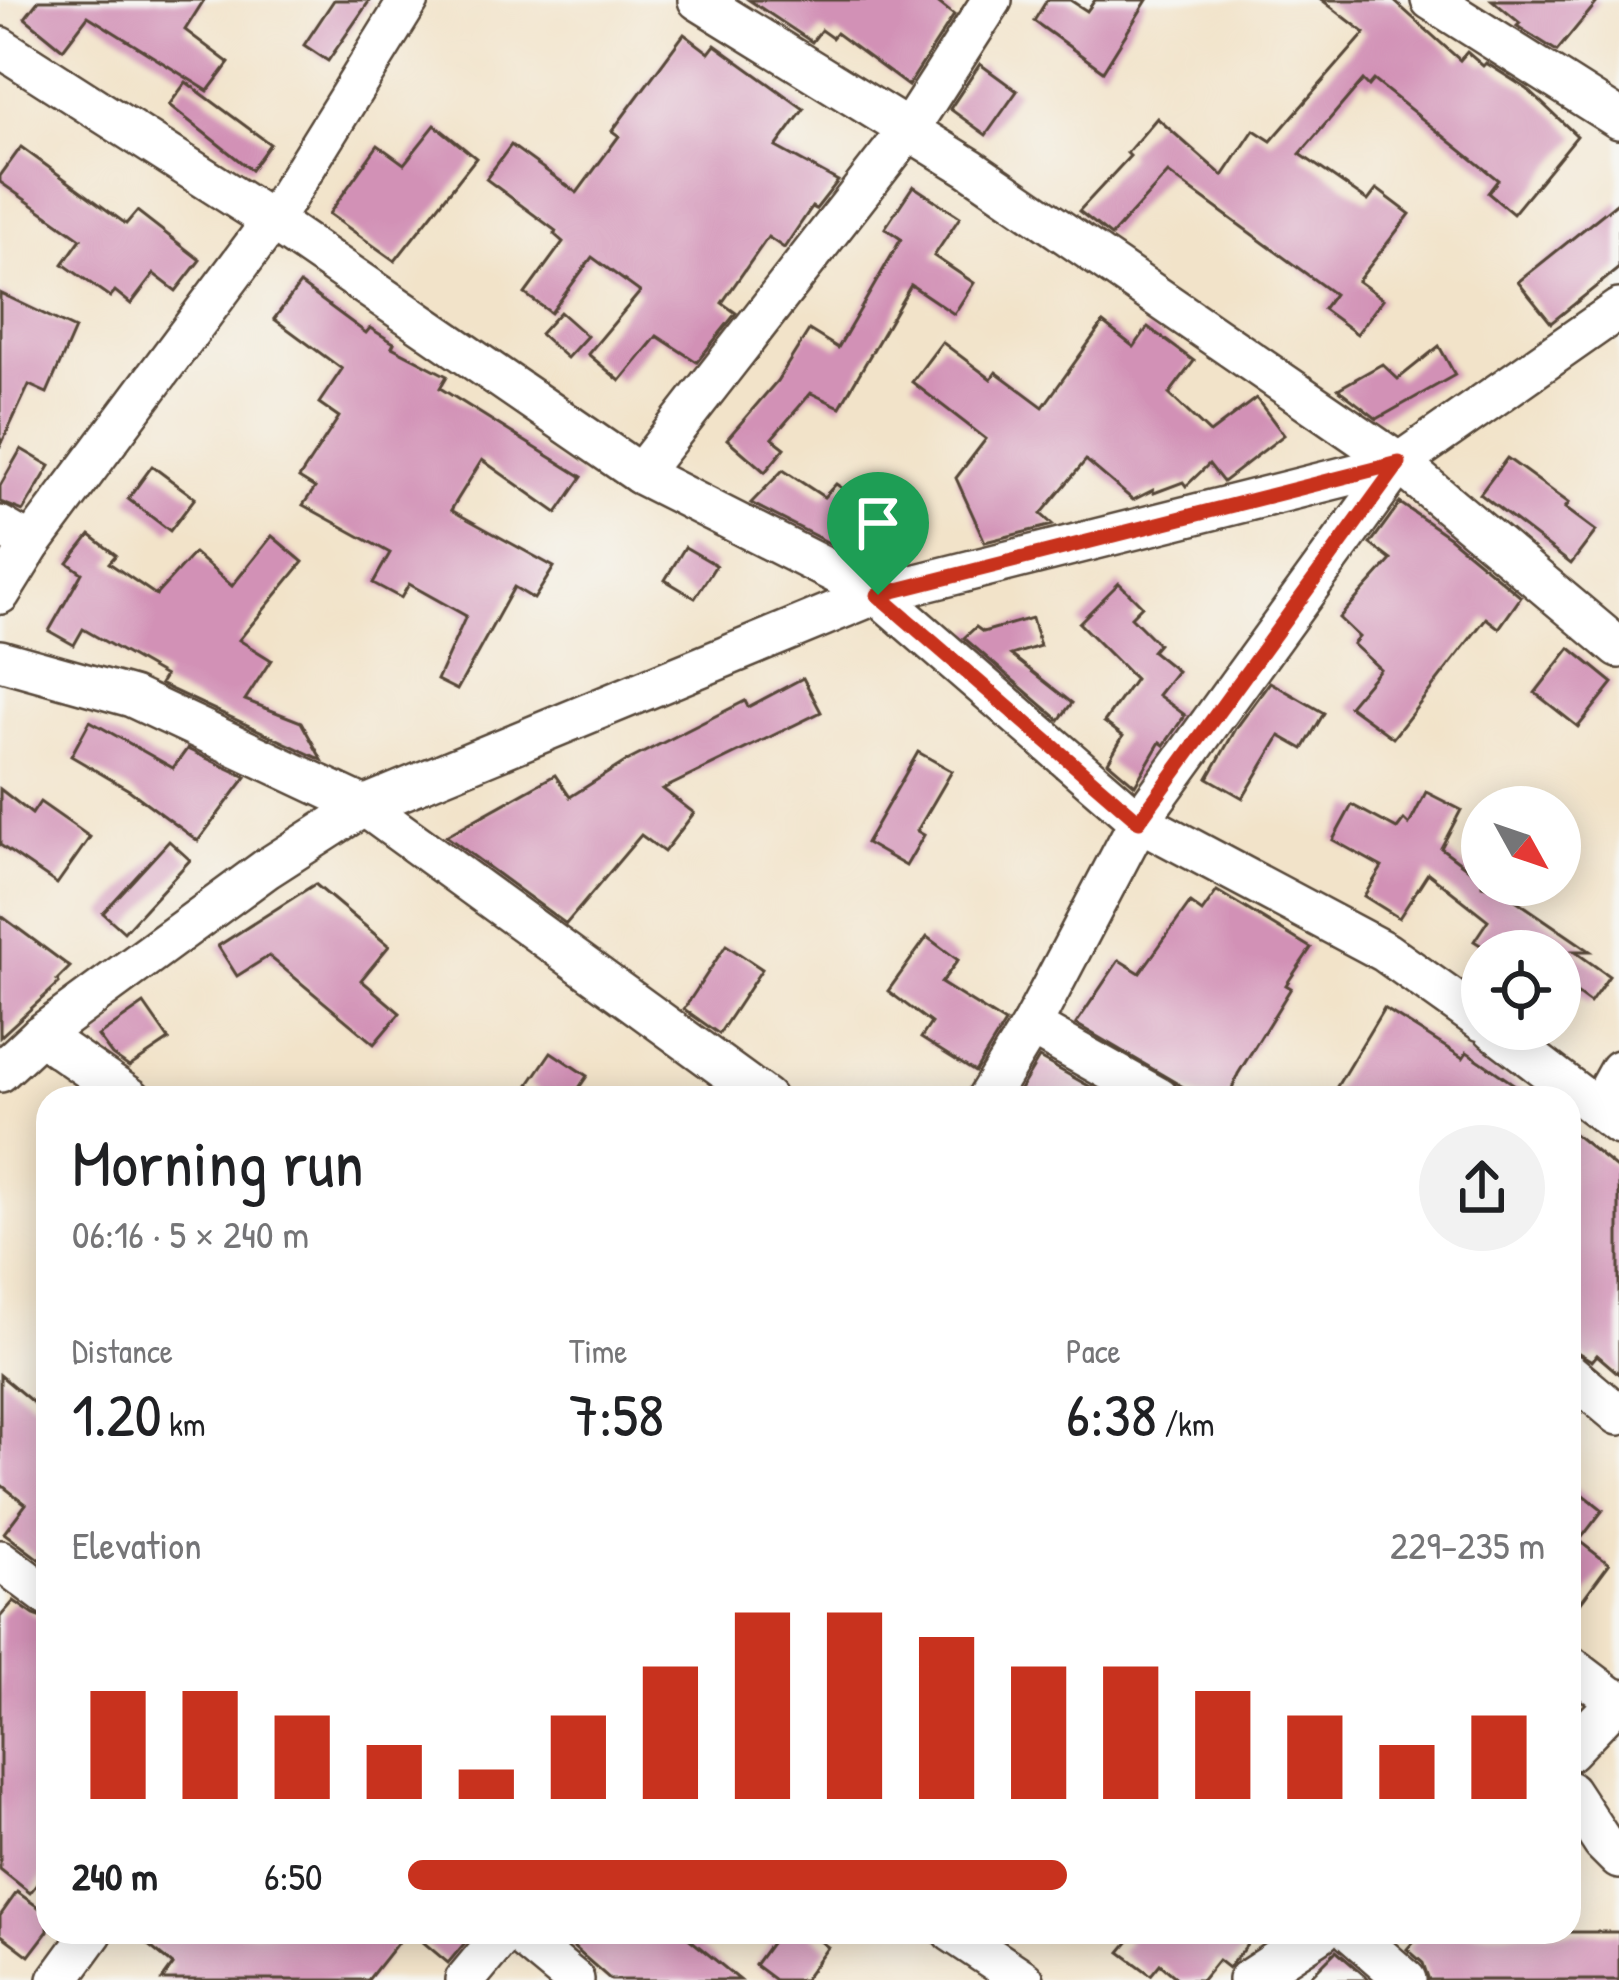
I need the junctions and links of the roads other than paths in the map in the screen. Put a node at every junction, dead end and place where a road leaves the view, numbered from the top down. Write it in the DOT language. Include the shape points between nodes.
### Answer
graph roads {
  1 [pos="409,0"];
  2 [pos="698,0"];
  3 [pos="992,0"];
  4 [pos="1431,0"];
  5 [pos="0,47"];
  6 [pos="1619,119"];
  7 [pos="907,132"];
  8 [pos="272,221"];
  9 [pos="1619,309"];
  10 [pos="1399,463"];
  11 [pos="640,474"];
  12 [pos="15,535"];
  13 [pos="0,594"];
  14 [pos="878,595"];
  15 [pos="1619,648"];
  16 [pos="0,660"];
  17 [pos="364,806"];
  18 [pos="1139,821"];
  19 [pos="1461,1006"];
  20 [pos="1031,1026"];
  21 [pos="40,1035"];
  22 [pos="1521,1050"];
  23 [pos="1619,1070"];
  24 [pos="0,1072"];
  25 [pos="114,1086"];
  26 [pos="749,1086"];
  27 [pos="994,1086"];
  28 [pos="1138,1086"];
  29 [pos="1570,1086"];
  30 [pos="1581,1094"];
  31 [pos="1609,1115"];
  32 [pos="1581,1383"];
  33 [pos="1619,1415"];
  34 [pos="0,1560"];
  35 [pos="36,1587"];
  36 [pos="1581,1674"];
  37 [pos="1618,1701"];
  38 [pos="1581,1739"];
  39 [pos="1581,1810"];
  40 [pos="1619,1859"];
  41 [pos="84,1944"];
  42 [pos="495,1944"];
  43 [pos="530,1944"];
  44 [pos="970,1944"];
  45 [pos="1303,1944"];
  46 [pos="1365,1944"];
  47 [pos="58,1980"];
  48 [pos="465,1980"];
  49 [pos="574,1980"];
  50 [pos="1024,1980"];
  51 [pos="1248,1980"];
  52 [pos="1406,1980"];
  1 -- 8 [label="street"];
  2 -- 7 [label="street"];
  3 -- 7 [label="street"];
  4 -- 6 [label="street"];
  5 -- 8 [label="street"];
  7 -- 10 [label="street"];
  7 -- 11 [label="street"];
  8 -- 11 [label="street"];
  8 -- 12 [label="street"];
  9 -- 10 [label="street"];
  10 -- 14 [label="street"];
  10 -- 15 [label="street"];
  10 -- 18 [label="street"];
  11 -- 14 [label="street"];
  12 -- 13 [label="street"];
  14 -- 17 [label="street"];
  14 -- 18 [label="street"];
  16 -- 17 [label="street" via="132,697"];
  17 -- 21 [label="street"];
  17 -- 26 [label="street"];
  18 -- 19 [label="street" via="1384,952"];
  18 -- 20 [label="street"];
  20 -- 27 [label="street"];
  20 -- 28 [label="street"];
  21 -- 24 [label="street"];
  21 -- 25 [label="street"];
  22 -- 29 [label="street"];
  23 -- 31 [label="street"];
  30 -- 31 [label="street"];
  32 -- 33 [label="street"];
  34 -- 35 [label="street"];
  36 -- 37 [label="street"];
  37 -- 38 [label="street"];
  39 -- 40 [label="street"];
  41 -- 47 [label="street"];
  42 -- 48 [label="street"];
  43 -- 49 [label="street"];
  44 -- 50 [label="street"];
  45 -- 51 [label="street"];
  46 -- 52 [label="street"];
}
